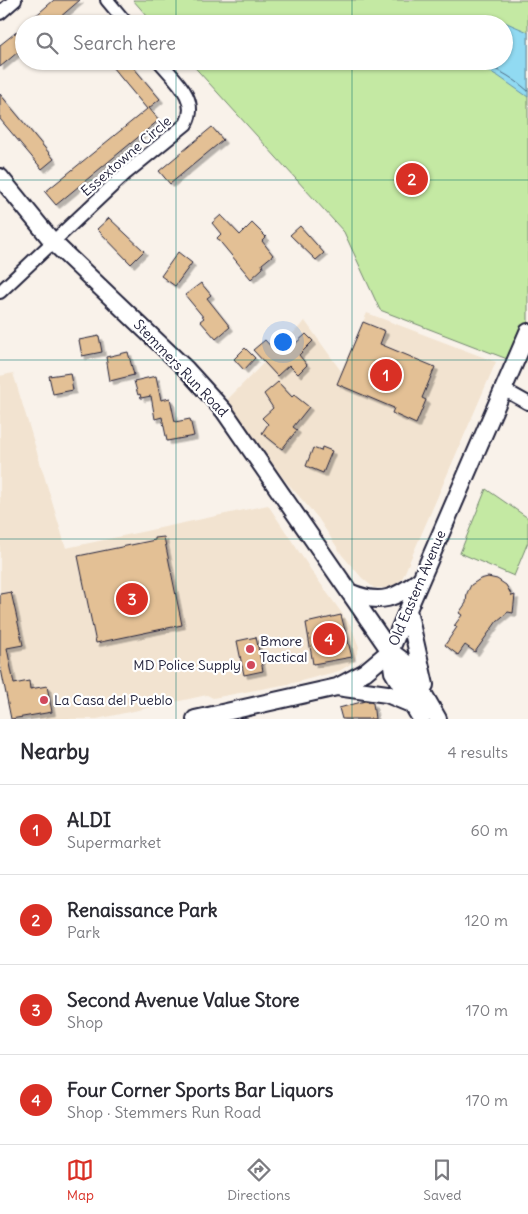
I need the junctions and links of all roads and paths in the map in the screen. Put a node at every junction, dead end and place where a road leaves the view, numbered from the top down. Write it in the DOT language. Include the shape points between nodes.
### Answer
graph roads {
  1 [pos="15,0"];
  2 [pos="107,0"];
  3 [pos="0,13"];
  4 [pos="120,15"];
  5 [pos="166,70"];
  6 [pos="0,177"];
  7 [pos="53,242"];
  8 [pos="0,292"];
  9 [pos="528,332"];
  10 [pos="503,389"];
  11 [pos="528,403"];
  12 [pos="421,579"];
  13 [pos="349,592"];
  14 [pos="408,610"];
  15 [pos="372,625"];
  16 [pos="390,651"];
  17 [pos="358,676"];
  18 [pos="337,687"];
  19 [pos="410,704"];
  20 [pos="430,716"];
  21 [pos="195,719"];
  1 -- 3 [label="street"];
  2 -- 4 [label="street"];
  5 -- 7 [label="street, Essextowne Circle" via="190,100 192,112 186,124 126,173"];
  6 -- 7 [label="street, Stemmers Run Road"];
  7 -- 8 [label="street, Essextowne Circle"];
  7 -- 13 [label="street, Stemmers Run Road" via="186,369 224,411"];
  9 -- 10 [label="street, Old Eastern Avenue"];
  10 -- 11 [label="street"];
  10 -- 12 [label="street, Old Eastern Avenue"];
  12 -- 13 [label="street" via="400,595 387,599 374,600"];
  12 -- 14 [label="street, Old Eastern Avenue"];
  13 -- 15 [label="street, Stemmers Run Road"];
  14 -- 16 [label="street, Old Eastern Avenue"];
  14 -- 20 [label="street"];
  15 -- 16 [label="street, Stemmers Run Road"];
  15 -- 17 [label="street" via="373,654"];
  16 -- 17 [label="street, Old Eastern Avenue"];
  16 -- 19 [label="street" via="393,672"];
  16 -- 20 [label="street" via="406,663"];
  17 -- 18 [label="street, Old Eastern Avenue"];
  18 -- 19 [label="street" via="387,694"];
  18 -- 21 [label="street, Old Eastern Avenue"];
  19 -- 20 [label="street"];
}
